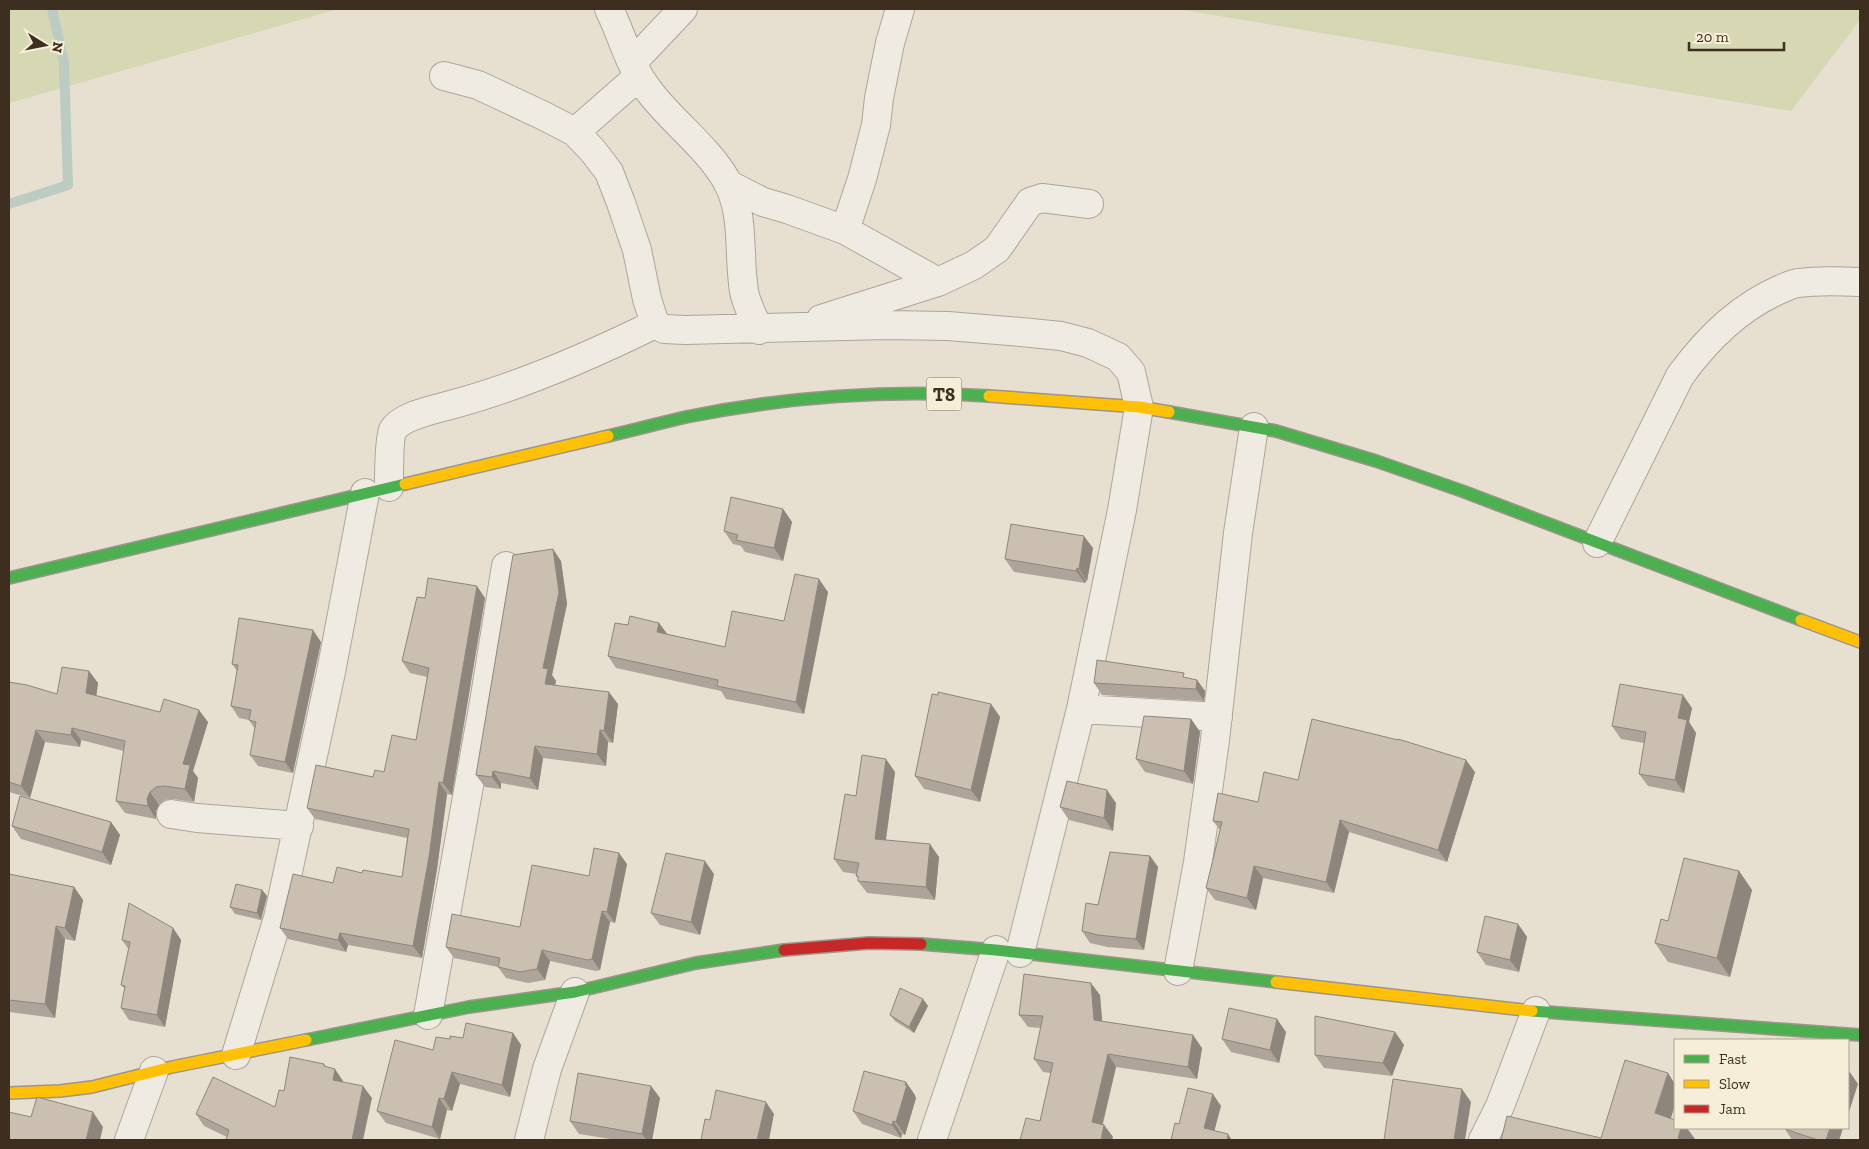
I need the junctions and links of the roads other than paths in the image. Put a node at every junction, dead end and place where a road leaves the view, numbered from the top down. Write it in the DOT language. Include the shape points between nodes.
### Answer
graph roads {
  1 [pos="609,9"];
  2 [pos="684,9"];
  3 [pos="900,9"];
  4 [pos="635,70"];
  5 [pos="444,76"];
  6 [pos="575,132"];
  7 [pos="728,184"];
  8 [pos="1089,204"];
  9 [pos="845,230"];
  10 [pos="938,282"];
  11 [pos="1860,282"];
  12 [pos="655,324"];
  13 [pos="791,329"];
  14 [pos="759,330"];
  15 [pos="1139,407"];
  16 [pos="1254,427"];
  17 [pos="377,490"];
  18 [pos="1598,543"];
  19 [pos="506,566"];
  20 [pos="9,578"];
  21 [pos="1860,642"];
  22 [pos="1081,709"];
  23 [pos="1218,717"];
  24 [pos="172,814"];
  25 [pos="298,826"];
  26 [pos="1008,952"];
  27 [pos="1178,971"];
  28 [pos="575,992"];
  29 [pos="1536,1011"];
  30 [pos="428,1015"];
  31 [pos="1860,1035"];
  32 [pos="236,1054"];
  33 [pos="154,1071"];
  34 [pos="9,1093"];
  35 [pos="129,1140"];
  36 [pos="529,1140"];
  37 [pos="932,1140"];
  38 [pos="1483,1140"];
  1 -- 4 [label="street"];
  2 -- 4 [label="street"];
  3 -- 9 [label="street" via="874,134"];
  4 -- 6 [label="street"];
  4 -- 7 [label="street" via="649,91 715,161"];
  5 -- 6 [label="street" via="505,96"];
  6 -- 12 [label="street" via="609,172 637,250"];
  7 -- 9 [label="street" via="763,202"];
  7 -- 14 [label="street" via="739,217 744,293"];
  8 -- 10 [label="street" via="1042,198 1030,202 997,249 974,265"];
  9 -- 10 [label="street"];
  10 -- 13 [label="street"];
  11 -- 18 [label="street" via="1797,283 1767,295 1719,330 1697,352 1680,376"];
  12 -- 14 [label="street" via="664,329"];
  12 -- 17 [label="street" via="552,370 472,399 412,416 400,423 392,432"];
  13 -- 14 [label="street"];
  13 -- 15 [label="street" via="948,326 1062,336 1088,343 1118,357 1131,372"];
  15 -- 16 [label="main road, T8"];
  15 -- 17 [label="main road, T8" via="956,394 861,395 783,402 687,417"];
  15 -- 22 [label="street" via="1120,520"];
  16 -- 18 [label="main road, T8" via="1385,464"];
  16 -- 23 [label="street" via="1238,533"];
  17 -- 20 [label="main road, T8"];
  17 -- 25 [label="street" via="331,672"];
  18 -- 21 [label="main road, T8"];
  19 -- 30 [label="street"];
  22 -- 23 [label="street"];
  22 -- 26 [label="street"];
  23 -- 27 [label="street" via="1198,862"];
  24 -- 25 [label="street"];
  25 -- 32 [label="street" via="278,918"];
  26 -- 27 [label="main road"];
  26 -- 28 [label="main road" via="932,944 869,943 774,951 696,963"];
  26 -- 37 [label="street"];
  27 -- 29 [label="main road"];
  28 -- 30 [label="main road"];
  28 -- 36 [label="street" via="547,1069"];
  29 -- 31 [label="main road"];
  29 -- 38 [label="street" via="1500,1106"];
  30 -- 32 [label="main road"];
  32 -- 33 [label="main road"];
  33 -- 34 [label="main road" via="92,1087"];
  33 -- 35 [label="street"];
}
